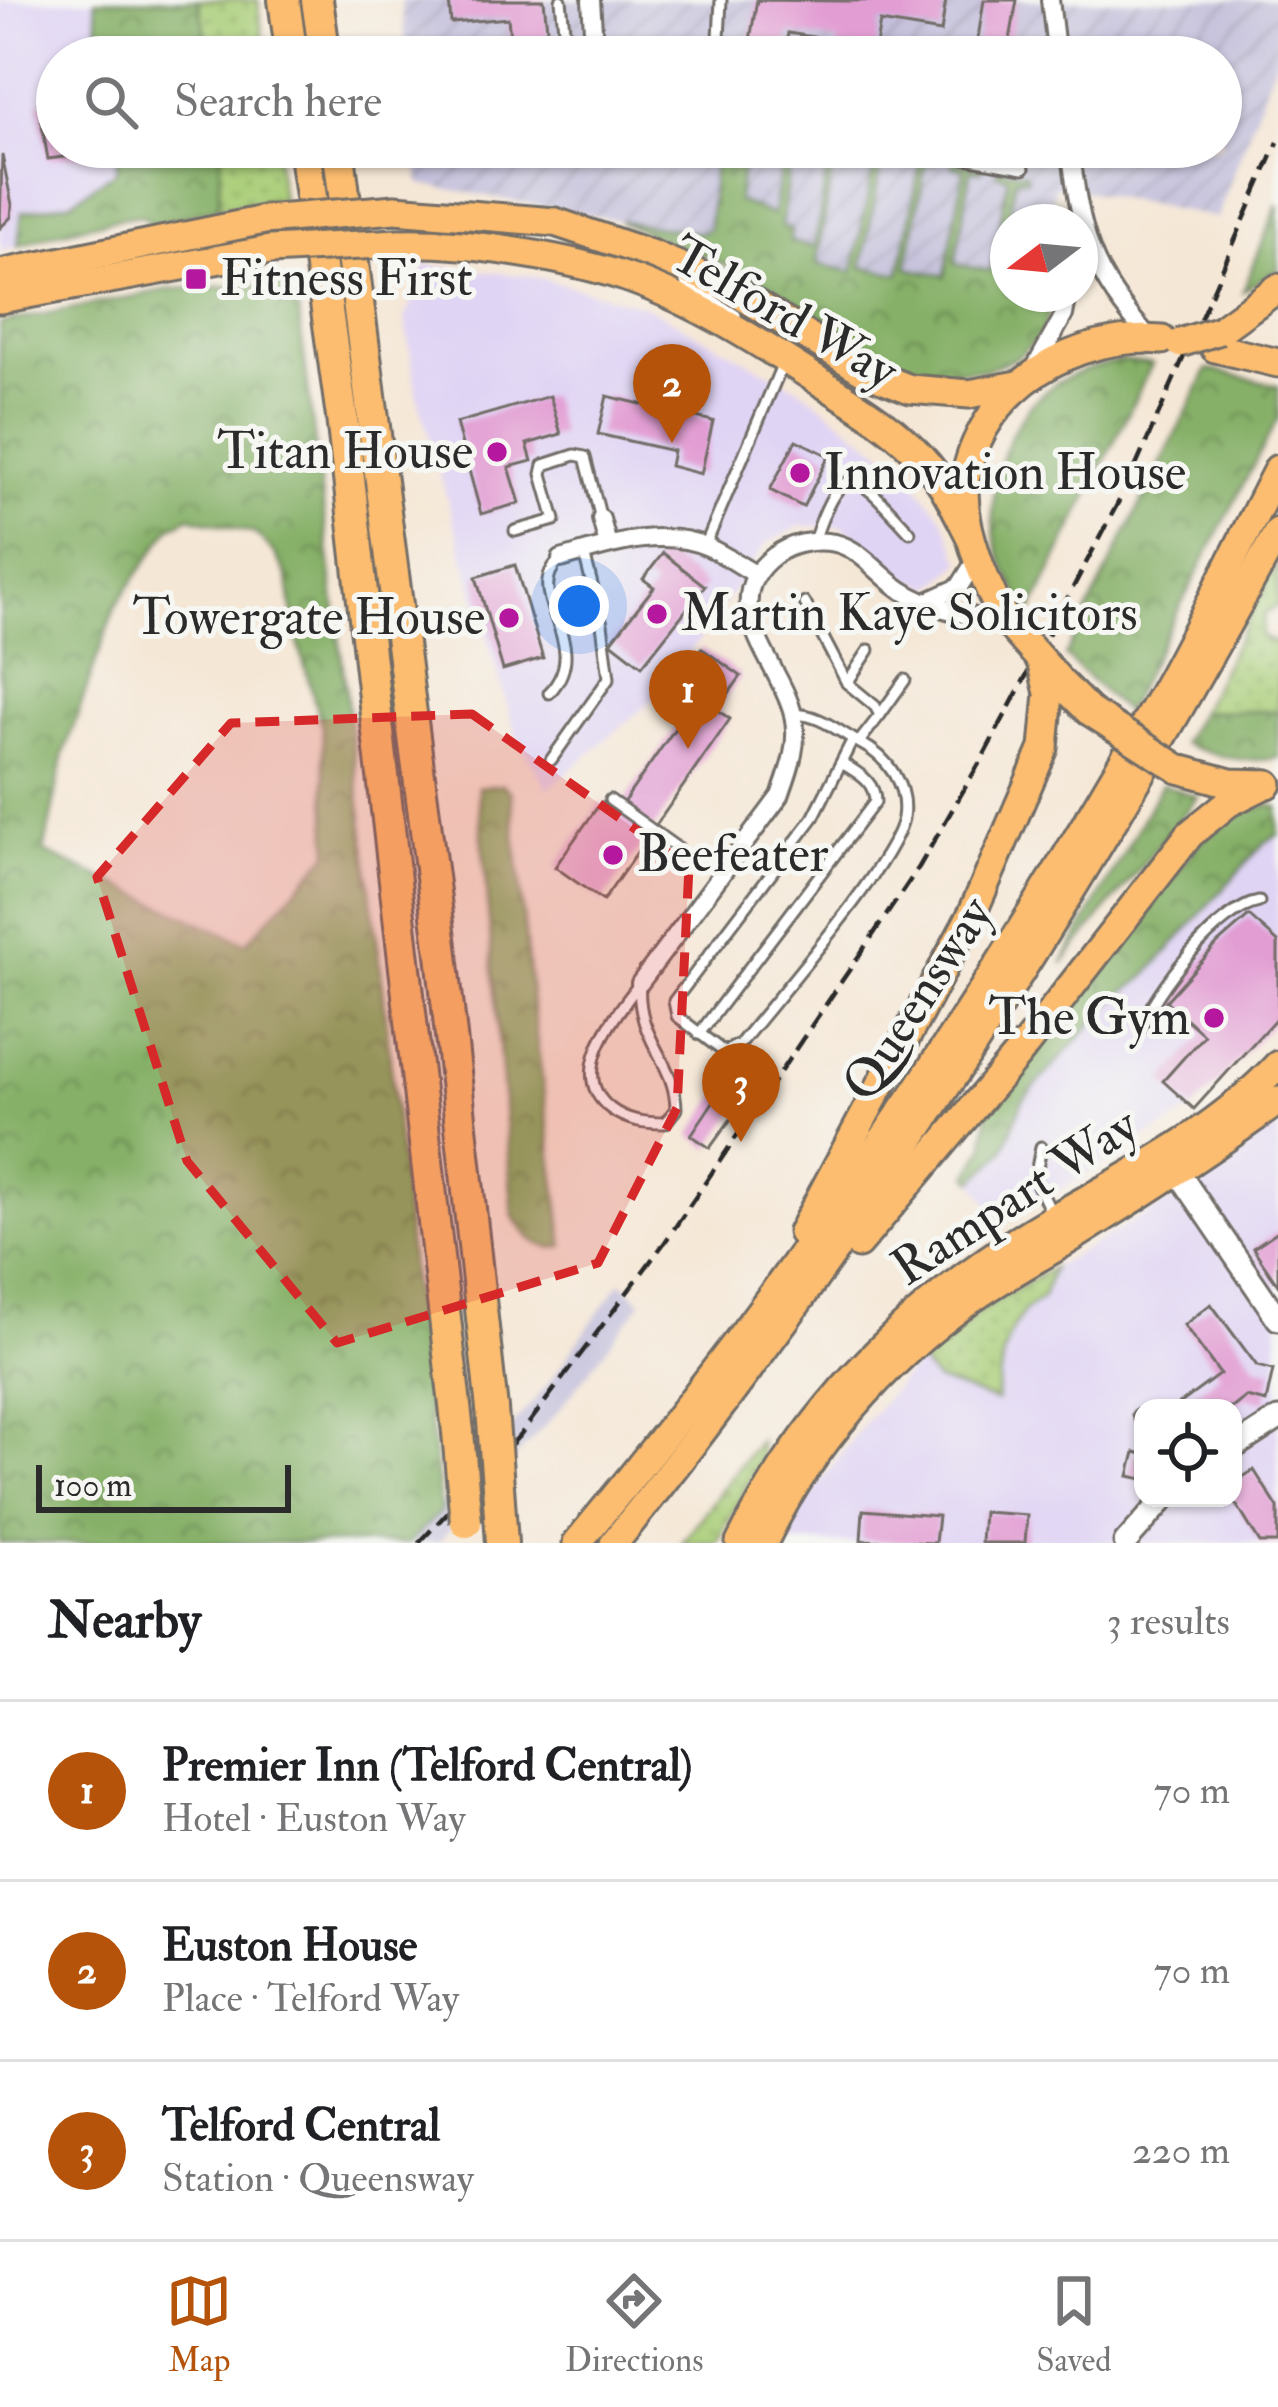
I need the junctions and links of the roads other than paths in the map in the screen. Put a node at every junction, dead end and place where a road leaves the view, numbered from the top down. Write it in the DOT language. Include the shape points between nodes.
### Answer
graph roads {
  1 [pos="284,0"];
  2 [pos="317,0"];
  3 [pos="561,0"];
  4 [pos="591,0"];
  5 [pos="721,0"];
  6 [pos="1050,0"];
  7 [pos="289,36"];
  8 [pos="322,36"];
  9 [pos="564,36"];
  10 [pos="593,36"];
  11 [pos="719,36"];
  12 [pos="1054,36"];
  13 [pos="307,168"];
  14 [pos="341,168"];
  15 [pos="1072,168"];
  16 [pos="1076,204"];
  17 [pos="653,255"];
  18 [pos="1098,272"];
  19 [pos="0,274"];
  20 [pos="1278,288"];
  21 [pos="0,298"];
  22 [pos="1065,312"];
  23 [pos="1217,339"];
  24 [pos="1164,341"];
  25 [pos="785,358"];
  26 [pos="1278,363"];
  27 [pos="1024,380"];
  28 [pos="1278,469"];
  29 [pos="601,519"];
  30 [pos="514,531"];
  31 [pos="910,532"];
  32 [pos="1278,532"];
  33 [pos="814,542"];
  34 [pos="608,545"];
  35 [pos="705,546"];
  36 [pos="974,547"];
  37 [pos="584,553"];
  38 [pos="560,559"];
  39 [pos="758,575"];
  40 [pos="927,602"];
  41 [pos="805,603"];
  42 [pos="1012,628"];
  43 [pos="868,650"];
  44 [pos="1050,678"];
  45 [pos="904,680"];
  46 [pos="847,683"];
  47 [pos="549,693"];
  48 [pos="793,715"];
  49 [pos="880,715"];
  50 [pos="856,741"];
  51 [pos="551,760"];
  52 [pos="842,763"];
  53 [pos="1272,783"];
  54 [pos="610,800"];
  55 [pos="680,850"];
  56 [pos="1259,902"];
  57 [pos="640,983"];
  58 [pos="1141,1028"];
  59 [pos="699,1034"];
  60 [pos="1278,1065"];
  61 [pos="1278,1101"];
  62 [pos="1041,1147"];
  63 [pos="1178,1172"];
  64 [pos="1054,1218"];
  65 [pos="824,1266"];
  66 [pos="774,1290"];
  67 [pos="1277,1316"];
  68 [pos="1278,1419"];
  69 [pos="1242,1442"];
  70 [pos="1157,1507"];
  71 [pos="467,1533"];
  72 [pos="502,1543"];
  73 [pos="577,1543"];
  74 [pos="614,1543"];
  75 [pos="740,1543"];
  76 [pos="763,1543"];
  77 [pos="1125,1543"];
  1 -- 7 [label="highway"];
  2 -- 8 [label="highway"];
  3 -- 9 [label="lane"];
  4 -- 10 [label="street"];
  5 -- 11 [label="lane"];
  6 -- 12 [label="street"];
  13 -- 71 [label="highway, bridge"];
  14 -- 72 [label="highway, bridge" via="442,954"];
  15 -- 16 [label="street"];
  17 -- 19 [label="main road, Telford Way, bridge" via="555,222 395,209 264,220"];
  17 -- 25 [label="lane" via="787,346"];
  17 -- 27 [label="main road, Telford Way" via="728,287 884,380 968,394"];
  18 -- 24 [label="street" via="1121,308"];
  20 -- 23 [label="main road"];
  21 -- 25 [label="main road, Telford Way, bridge" via="270,250 398,243 483,249 632,279"];
  22 -- 27 [label="street"];
  23 -- 24 [label="main road, bridge"];
  23 -- 26 [label="main road"];
  24 -- 27 [label="main road" via="1095,344"];
  25 -- 35 [label="lane"];
  25 -- 36 [label="main road, Telford Way" via="926,462"];
  27 -- 36 [label="main road" via="988,423 966,476"];
  28 -- 66 [label="main road, Queensway" via="1163,693 1038,902 899,1117"];
  29 -- 30 [label="lane" via="585,457 575,454 544,465 555,520"];
  29 -- 34 [label="street"];
  31 -- 33 [label="lane" via="865,483 852,481 827,503"];
  32 -- 65 [label="main road, Queensway" via="1053,921"];
  33 -- 39 [label="street" via="786,547"];
  33 -- 40 [label="street" via="839,543"];
  34 -- 35 [label="street"];
  34 -- 37 [label="street"];
  35 -- 39 [label="street"];
  36 -- 40 [label="street" via="959,587"];
  36 -- 42 [label="main road, Telford Way"];
  37 -- 38 [label="street"];
  37 -- 51 [label="lane" via="609,678"];
  38 -- 47 [label="lane" via="545,582 566,664"];
  39 -- 48 [label="street" via="750,621"];
  40 -- 42 [label="street"];
  41 -- 46 [label="lane"];
  42 -- 44 [label="main road, Telford Way, bridge"];
  43 -- 46 [label="lane"];
  44 -- 53 [label="main road, Telford Way, bridge" via="1179,770"];
  44 -- 66 [label="main road" via="1044,748 972,914"];
  45 -- 49 [label="lane"];
  46 -- 49 [label="lane"];
  48 -- 50 [label="lane" via="807,713"];
  48 -- 57 [label="street" via="796,736 780,796"];
  49 -- 50 [label="lane"];
  50 -- 52 [label="lane"];
  50 -- 59 [label="lane" via="887,761 901,788 894,841 740,1045 724,1052"];
  52 -- 59 [label="lane" via="801,834 674,1001 677,1016"];
  52 -- 59 [label="lane" via="868,780 875,802"];
  53 -- 65 [label="main road" via="1228,802 1190,834 860,1242"];
  54 -- 55 [label="lane"];
  56 -- 58 [label="lane" via="1210,936 1156,994"];
  57 -- 57 [label="lane" via="643,1025 674,1085 676,1109 665,1123 620,1115 593,1084 600,1042"];
  60 -- 64 [label="main road, Rampart Way" via="1198,1134"];
  61 -- 63 [label="main road, Rampart Way"];
  62 -- 64 [label="lane" via="1035,1179"];
  63 -- 67 [label="street"];
  63 -- 76 [label="main road, Rampart Way" via="930,1331 832,1432"];
  64 -- 75 [label="main road, Rampart Way" via="947,1287 877,1352 798,1442"];
  65 -- 74 [label="main road, Queensway"];
  66 -- 73 [label="main road, Queensway"];
  68 -- 69 [label="street"];
  70 -- 77 [label="street"];
}
